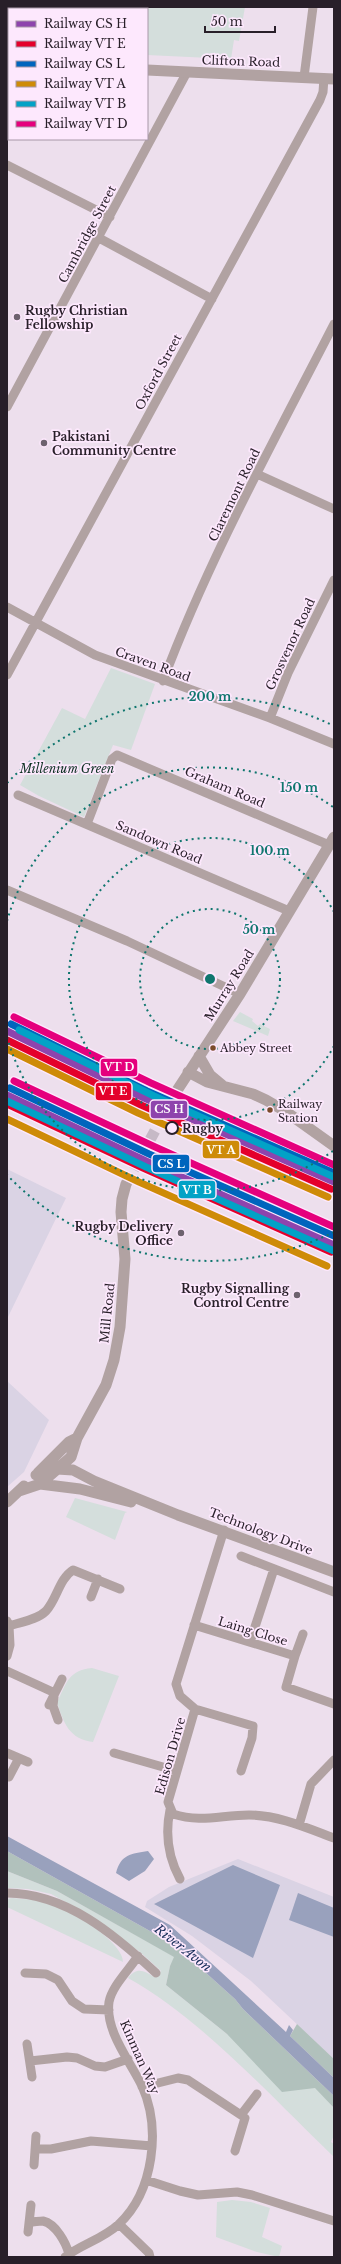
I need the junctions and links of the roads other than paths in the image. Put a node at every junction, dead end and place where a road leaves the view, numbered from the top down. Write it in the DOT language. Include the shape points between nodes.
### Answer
graph roads {
  1 [pos="312,7"];
  2 [pos="148,70"];
  3 [pos="187,72"];
  4 [pos="304,77"];
  5 [pos="329,79"];
  6 [pos="7,166"];
  7 [pos="110,217"];
  8 [pos="99,238"];
  9 [pos="212,298"];
  10 [pos="334,324"];
  11 [pos="11,392"];
  12 [pos="7,407"];
  13 [pos="257,474"];
  14 [pos="334,508"];
  15 [pos="334,580"];
  16 [pos="7,607"];
  17 [pos="35,623"];
  18 [pos="7,675"];
  19 [pos="163,681"];
  20 [pos="270,718"];
  21 [pos="334,744"];
  22 [pos="18,794"];
  23 [pos="87,824"];
  24 [pos="332,842"];
  25 [pos="7,890"];
  26 [pos="289,911"];
  27 [pos="240,994"];
  28 [pos="194,1064"];
  29 [pos="222,1085"];
  30 [pos="176,1092"];
  31 [pos="334,1146"];
  32 [pos="126,1184"];
  33 [pos="77,1438"];
  34 [pos="70,1457"];
  35 [pos="55,1464"];
  36 [pos="73,1470"];
  37 [pos="38,1480"];
  38 [pos="82,1489"];
  39 [pos="7,1502"];
  40 [pos="178,1515"];
  41 [pos="224,1530"];
  42 [pos="241,1556"];
  43 [pos="274,1569"];
  44 [pos="334,1572"];
  45 [pos="98,1579"];
  46 [pos="120,1590"];
  47 [pos="334,1592"];
  48 [pos="91,1597"];
  49 [pos="8,1623"];
  50 [pos="194,1625"];
  51 [pos="303,1634"];
  52 [pos="250,1642"];
  53 [pos="7,1656"];
  54 [pos="295,1656"];
  55 [pos="7,1671"];
  56 [pos="62,1680"];
  57 [pos="54,1694"];
  58 [pos="334,1704"];
  59 [pos="49,1705"];
  60 [pos="195,1709"];
  61 [pos="58,1720"];
  62 [pos="7,1753"];
  63 [pos="114,1753"];
  64 [pos="19,1758"];
  65 [pos="334,1760"];
  66 [pos="28,1762"];
  67 [pos="241,1771"];
  68 [pos="177,1772"];
  69 [pos="8,1777"];
  70 [pos="170,1810"];
  71 [pos="299,1825"];
  72 [pos="334,1838"];
  73 [pos="180,1879"];
  74 [pos="7,1893"];
  75 [pos="138,1956"];
  76 [pos="24,1973"];
  77 [pos="156,1973"];
  78 [pos="109,2010"];
  79 [pos="27,2044"];
  80 [pos="128,2059"];
  81 [pos="30,2060"];
  82 [pos="32,2077"];
  83 [pos="142,2087"];
  84 [pos="257,2094"];
  85 [pos="241,2115"];
  86 [pos="36,2136"];
  87 [pos="152,2146"];
  88 [pos="36,2149"];
  89 [pos="235,2151"];
  90 [pos="34,2165"];
  91 [pos="146,2180"];
  92 [pos="31,2205"];
  93 [pos="334,2221"];
  94 [pos="30,2222"];
  95 [pos="119,2224"];
  96 [pos="28,2232"];
  97 [pos="67,2256"];
  98 [pos="150,2257"];
  1 -- 4 [label="street"];
  2 -- 3 [label="street, Clifton Road"];
  3 -- 4 [label="street, Clifton Road"];
  3 -- 7 [label="street, Cambridge Street"];
  4 -- 5 [label="street, Clifton Road"];
  5 -- 9 [label="street, Oxford Street"];
  6 -- 7 [label="street"];
  7 -- 8 [label="street, Cambridge Street"];
  8 -- 9 [label="street"];
  8 -- 11 [label="street, Cambridge Street"];
  9 -- 17 [label="street, Oxford Street"];
  10 -- 13 [label="street, Claremont Road"];
  11 -- 12 [label="street, Cambridge Street"];
  13 -- 14 [label="street"];
  13 -- 19 [label="street, Claremont Road" via="188,618"];
  15 -- 20 [label="street, Grosvenor Road" via="288,673"];
  16 -- 17 [label="street, Craven Road"];
  17 -- 18 [label="street, Oxford Street"];
  17 -- 19 [label="street, Craven Road" via="80,648"];
  19 -- 20 [label="street, Craven Road"];
  20 -- 21 [label="street, Craven Road"];
  22 -- 23 [label="street, Sandown Road"];
  23 -- 24 [label="street, Graham Road" via="112,759 117,755"];
  23 -- 26 [label="street, Sandown Road"];
  24 -- 26 [label="street, Murray Road"];
  25 -- 27 [label="street" via="127,941"];
  26 -- 27 [label="street, Murray Road"];
  27 -- 28 [label="street, Murray Road"];
  28 -- 29 [label="street"];
  28 -- 29 [label="street" via="207,1082"];
  28 -- 30 [label="street"];
  29 -- 31 [label="street" via="253,1094 279,1107"];
  32 -- 33 [label="street, Mill Road" via="121,1212 125,1259 120,1327 114,1360 106,1385"];
  33 -- 34 [label="street, Mill Road"];
  33 -- 35 [label="street" via="69,1442"];
  34 -- 35 [label="street"];
  34 -- 36 [label="street"];
  35 -- 36 [label="street"];
  35 -- 37 [label="street"];
  35 -- 38 [label="street"];
  36 -- 40 [label="street, Technology Drive"];
  37 -- 38 [label="street, Technology Drive"];
  37 -- 39 [label="street" via="19,1491"];
  38 -- 40 [label="street, Technology Drive"];
  40 -- 41 [label="street, Technology Drive"];
  41 -- 44 [label="street, Technology Drive"];
  41 -- 50 [label="street, Edison Drive"];
  42 -- 43 [label="street"];
  43 -- 47 [label="street"];
  43 -- 52 [label="street"];
  45 -- 46 [label="street"];
  45 -- 48 [label="street"];
  45 -- 49 [label="street" via="74,1570 67,1574 46,1611 34,1618"];
  49 -- 53 [label="street" via="10,1645"];
  50 -- 52 [label="street, Laing Close"];
  50 -- 60 [label="street, Edison Drive" via="176,1684 180,1696"];
  51 -- 54 [label="street"];
  52 -- 54 [label="street, Laing Close"];
  54 -- 58 [label="street, Laing Close" via="286,1687"];
  55 -- 57 [label="street"];
  56 -- 57 [label="street"];
  57 -- 59 [label="street"];
  57 -- 61 [label="street" via="53,1706"];
  60 -- 67 [label="street" via="253,1726 252,1738"];
  60 -- 68 [label="street, Edison Drive"];
  62 -- 64 [label="street"];
  63 -- 68 [label="street"];
  64 -- 66 [label="street"];
  64 -- 69 [label="street"];
  65 -- 71 [label="street" via="311,1784"];
  68 -- 70 [label="street, Edison Drive" via="168,1802"];
  70 -- 71 [label="street, Edison Drive" via="173,1814 196,1818 248,1815"];
  70 -- 73 [label="street" via="167,1827 170,1870"];
  71 -- 72 [label="street, Edison Drive"];
  74 -- 75 [label="street" via="40,1898 69,1908"];
  75 -- 77 [label="street"];
  75 -- 78 [label="street, Kinman Way" via="114,1989"];
  76 -- 78 [label="street" via="46,1974 58,1980 72,2001 84,2009"];
  78 -- 80 [label="street, Kinman Way" via="113,2030"];
  79 -- 81 [label="street"];
  80 -- 81 [label="street" via="105,2067 67,2057"];
  80 -- 83 [label="street, Kinman Way"];
  81 -- 82 [label="street"];
  83 -- 85 [label="street" via="178,2078 188,2080"];
  83 -- 87 [label="street, Kinman Way" via="150,2110"];
  84 -- 85 [label="street"];
  85 -- 89 [label="street" via="245,2118"];
  86 -- 88 [label="street"];
  87 -- 88 [label="street" via="91,2141 52,2149"];
  87 -- 91 [label="street, Kinman Way"];
  88 -- 90 [label="street"];
  91 -- 93 [label="street" via="180,2192 237,2192 252,2195"];
  91 -- 95 [label="street, Kinman Way" via="138,2198"];
  92 -- 94 [label="street"];
  94 -- 96 [label="street"];
  94 -- 97 [label="street" via="50,2224 57,2231"];
  95 -- 97 [label="street, Kinman Way" via="99,2239"];
  95 -- 98 [label="street" via="149,2253"];
}
